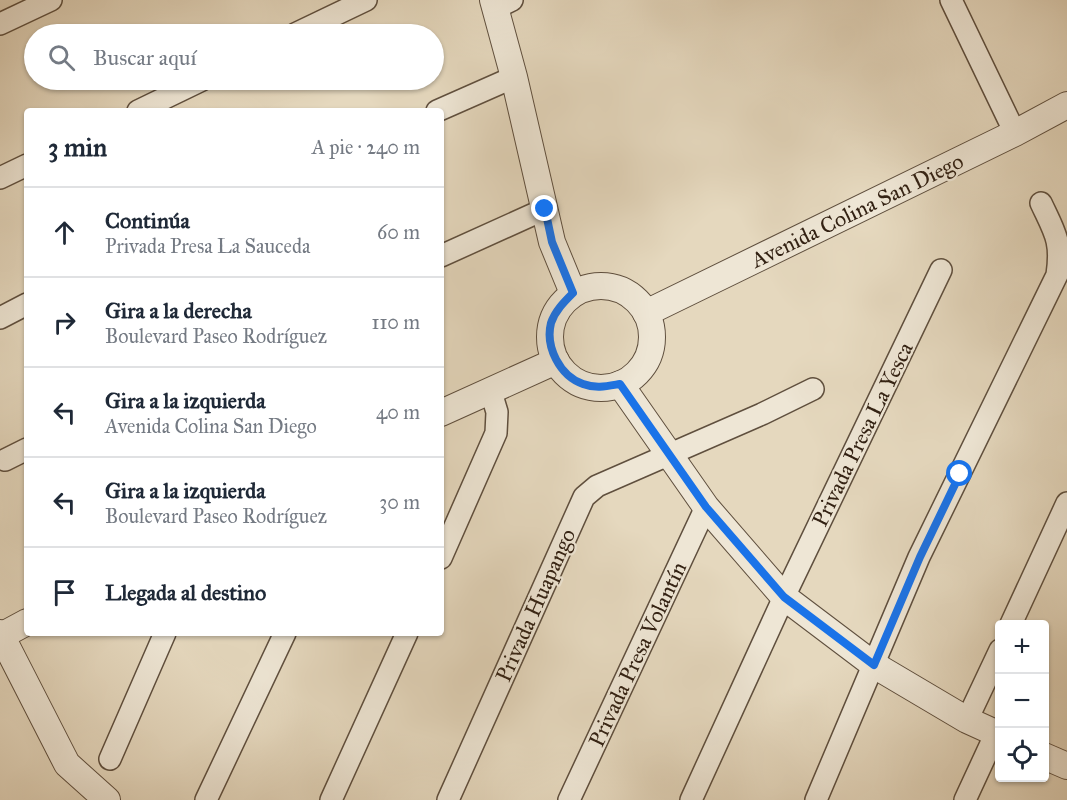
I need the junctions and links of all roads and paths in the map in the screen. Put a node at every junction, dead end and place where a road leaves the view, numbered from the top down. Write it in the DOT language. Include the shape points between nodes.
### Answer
graph roads {
  1 [pos="51,0"];
  2 [pos="366,0"];
  3 [pos="951,0"];
  4 [pos="500,2"];
  5 [pos="0,24"];
  6 [pos="316,24"];
  7 [pos="513,77"];
  8 [pos="181,90"];
  9 [pos="1067,105"];
  10 [pos="144,108"];
  11 [pos="444,108"];
  12 [pos="1015,133"];
  13 [pos="24,166"];
  14 [pos="0,178"];
  15 [pos="1041,203"];
  16 [pos="545,209"];
  17 [pos="444,255"];
  18 [pos="941,270"];
  19 [pos="573,293"];
  20 [pos="24,306"];
  21 [pos="646,313"];
  22 [pos="0,318"];
  23 [pos="556,360"];
  24 [pos="620,384"];
  25 [pos="813,389"];
  26 [pos="491,392"];
  27 [pos="444,412"];
  28 [pos="24,450"];
  29 [pos="668,453"];
  30 [pos="5,460"];
  31 [pos="1067,503"];
  32 [pos="706,507"];
  33 [pos="444,551"];
  34 [pos="784,597"];
  35 [pos="1013,620"];
  36 [pos="24,623"];
  37 [pos="0,635"];
  38 [pos="164,636"];
  39 [pos="284,636"];
  40 [pos="406,636"];
  41 [pos="995,659"];
  42 [pos="874,665"];
  43 [pos="967,720"];
  44 [pos="995,733"];
  45 [pos="995,740"];
  46 [pos="1049,758"];
  47 [pos="110,759"];
  48 [pos="1067,766"];
  49 [pos="107,800"];
  50 [pos="206,800"];
  51 [pos="331,800"];
  52 [pos="448,800"];
  53 [pos="569,800"];
  54 [pos="691,800"];
  55 [pos="816,800"];
  56 [pos="965,800"];
  1 -- 5 [label="street"];
  2 -- 6 [label="street"];
  3 -- 12 [label="street"];
  4 -- 7 [label="street"];
  7 -- 11 [label="street"];
  7 -- 16 [label="street"];
  8 -- 10 [label="street"];
  9 -- 12 [label="street, Avenida Colina San Diego"];
  12 -- 21 [label="street, Avenida Colina San Diego"];
  13 -- 14 [label="street"];
  15 -- 42 [label="street" via="1057,236 1057,275 920,557"];
  16 -- 17 [label="street"];
  16 -- 19 [label="street" via="552,242"];
  18 -- 34 [label="street, Privada Presa La Yesca"];
  19 -- 21 [label="street" via="589,287 622,290"];
  19 -- 23 [label="street" via="551,323 550,342"];
  20 -- 22 [label="street"];
  21 -- 24 [label="street" via="651,345 646,361 636,374"];
  23 -- 24 [label="street" via="567,375 584,385 602,388"];
  23 -- 26 [label="street"];
  24 -- 29 [label="street"];
  25 -- 29 [label="street, Privada Huapango"];
  26 -- 27 [label="street"];
  26 -- 33 [label="street" via="497,412 496,433"];
  28 -- 30 [label="street"];
  29 -- 32 [label="street"];
  29 -- 52 [label="street, Privada Huapango" via="597,486 584,497"];
  31 -- 35 [label="street"];
  32 -- 34 [label="street"];
  32 -- 53 [label="street, Privada Presa Volantín"];
  34 -- 42 [label="street"];
  34 -- 54 [label="street, Privada Presa La Yesca"];
  36 -- 37 [label="street"];
  37 -- 49 [label="street" via="67,764"];
  38 -- 47 [label="street"];
  39 -- 50 [label="street"];
  40 -- 51 [label="street"];
  41 -- 43 [label="street"];
  42 -- 43 [label="street"];
  42 -- 55 [label="street"];
  43 -- 44 [label="street"];
  45 -- 56 [label="street"];
  46 -- 48 [label="street"];
}
